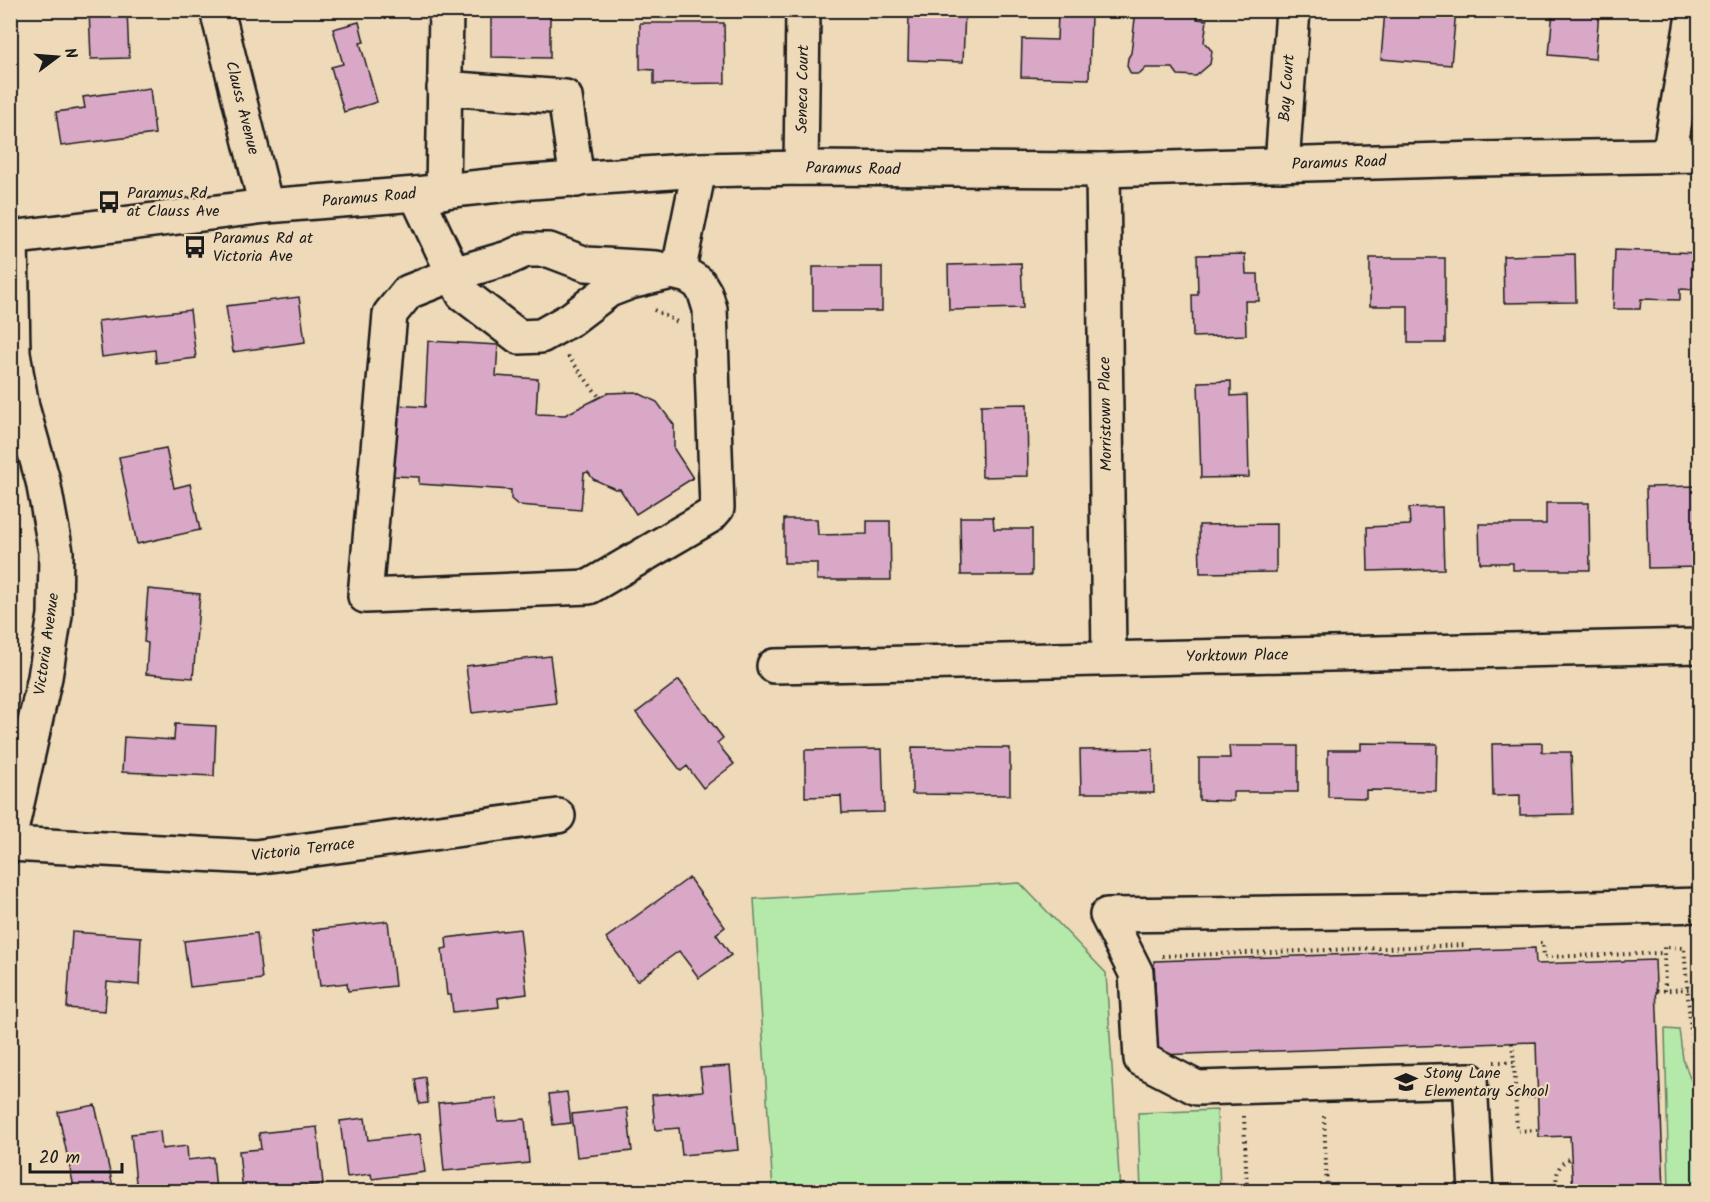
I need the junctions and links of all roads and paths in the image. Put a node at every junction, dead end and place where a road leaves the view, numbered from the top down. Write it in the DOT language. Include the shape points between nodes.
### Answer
graph roads {
  1 [pos="218,10"];
  2 [pos="446,10"];
  3 [pos="803,10"];
  4 [pos="1293,10"];
  5 [pos="1694,10"];
  6 [pos="444,88"];
  7 [pos="1684,156"];
  8 [pos="1282,165"];
  9 [pos="801,168"];
  10 [pos="699,170"];
  11 [pos="1103,170"];
  12 [pos="577,180"];
  13 [pos="429,193"];
  14 [pos="266,206"];
  15 [pos="11,238"];
  16 [pos="450,265"];
  17 [pos="675,272"];
  18 [pos="563,348"];
  19 [pos="600,398"];
  20 [pos="1700,646"];
  21 [pos="1109,658"];
  22 [pos="774,666"];
  23 [pos="558,816"];
  24 [pos="10,836"];
  25 [pos="10,844"];
  26 [pos="1700,904"];
  27 [pos="1531,943"];
  28 [pos="1471,945"];
  29 [pos="1664,953"];
  30 [pos="1160,956"];
  31 [pos="1700,988"];
  32 [pos="1687,989"];
  33 [pos="1657,991"];
  34 [pos="1665,991"];
  35 [pos="1512,1043"];
  36 [pos="1514,1062"];
  37 [pos="1700,1076"];
  38 [pos="1242,1088"];
  39 [pos="1515,1096"];
  40 [pos="1537,1096"];
  41 [pos="1324,1111"];
  42 [pos="1571,1158"];
  43 [pos="1247,1191"];
  44 [pos="1327,1191"];
  45 [pos="1476,1191"];
  46 [pos="1556,1191"];
  1 -- 14 [label="street, Clauss Avenue"];
  2 -- 6 [label="street"];
  3 -- 9 [label="street, Seneca Court"];
  4 -- 8 [label="street, Bay Court"];
  5 -- 7 [label="street"];
  6 -- 12 [label="street" via="566,97"];
  6 -- 13 [label="street"];
  7 -- 8 [label="street, Paramus Road"];
  8 -- 11 [label="street, Paramus Road"];
  9 -- 10 [label="street, Paramus Road"];
  9 -- 11 [label="street, Paramus Road"];
  10 -- 12 [label="street, Paramus Road"];
  10 -- 17 [label="street"];
  11 -- 21 [label="street, Morristown Place"];
  12 -- 13 [label="street, Paramus Road"];
  13 -- 14 [label="street, Paramus Road"];
  13 -- 16 [label="street"];
  14 -- 15 [label="street, Paramus Road"];
  15 -- 24 [label="street, Victoria Avenue" via="13,353 56,552 55,615 50,646"];
  16 -- 17 [label="street" via="488,264 526,250 549,250 586,264"];
  16 -- 17 [label="street" via="463,294 519,337 529,338 541,336 571,319 609,290"];
  16 -- 17 [label="street" via="408,292 390,314 365,596 589,587 710,516 717,508 710,309 699,284"];
  18 -- 19 [label="path"];
  20 -- 21 [label="street, Yorktown Place"];
  21 -- 22 [label="street, Yorktown Place"];
  23 -- 25 [label="street, Victoria Terrace" via="255,857"];
  26 -- 38 [label="street" via="1107,915 1136,973 1141,1059 1197,1088"];
  27 -- 29 [label="path" via="1543,943 1544,957"];
  28 -- 30 [label="path"];
  29 -- 32 [label="path" via="1664,947 1684,948"];
  29 -- 34 [label="path"];
  31 -- 32 [label="path"];
  32 -- 34 [label="path"];
  32 -- 37 [label="path" via="1693,1056"];
  33 -- 34 [label="path"];
  35 -- 36 [label="path"];
  38 -- 43 [label="path"];
  38 -- 45 [label="street" via="1470,1080"];
  39 -- 40 [label="path"];
  41 -- 44 [label="path"];
  42 -- 46 [label="path" via="1557,1170"];
}
